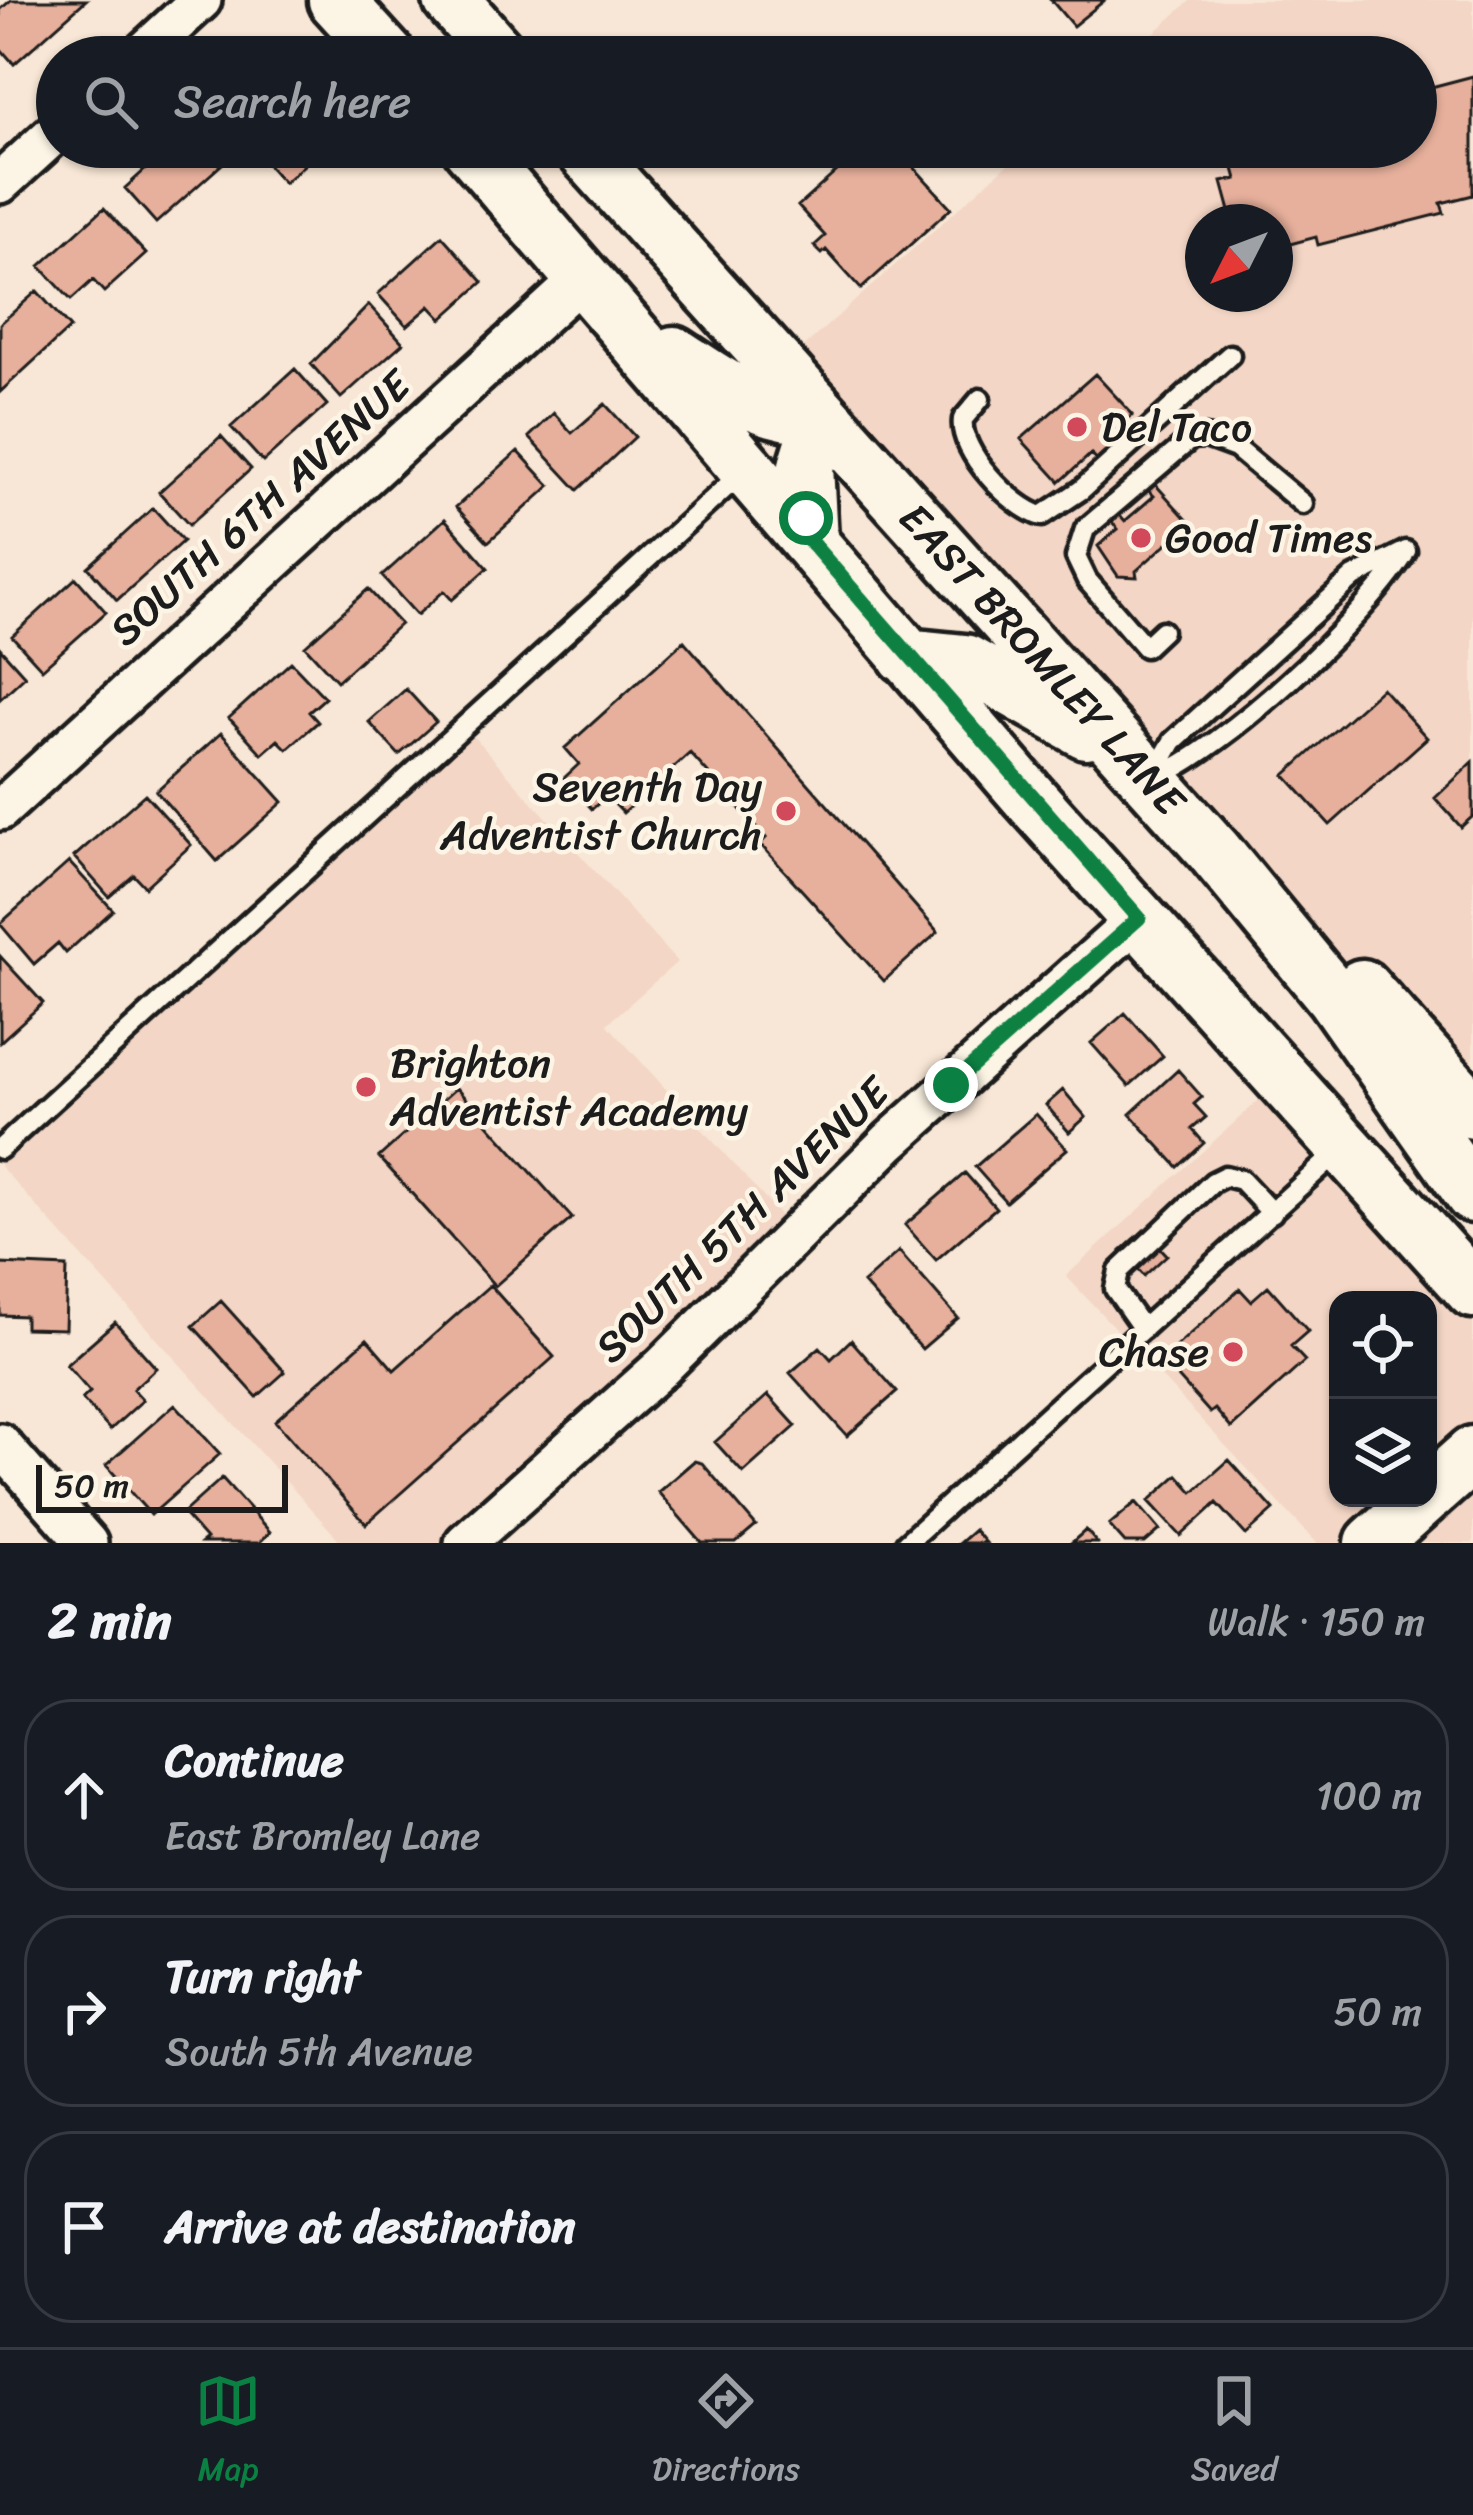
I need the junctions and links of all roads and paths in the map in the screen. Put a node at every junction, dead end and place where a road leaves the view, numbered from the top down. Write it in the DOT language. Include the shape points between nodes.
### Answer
graph roads {
  1 [pos="201,0"];
  2 [pos="336,0"];
  3 [pos="451,0"];
  4 [pos="162,36"];
  5 [pos="369,36"];
  6 [pos="483,36"];
  7 [pos="36,150"];
  8 [pos="489,168"];
  9 [pos="600,168"];
  10 [pos="0,183"];
  11 [pos="585,276"];
  12 [pos="626,323"];
  13 [pos="1230,355"];
  14 [pos="980,399"];
  15 [pos="822,415"];
  16 [pos="749,467"];
  17 [pos="1303,504"];
  18 [pos="809,540"];
  19 [pos="1162,632"];
  20 [pos="906,656"];
  21 [pos="1138,766"];
  22 [pos="0,810"];
  23 [pos="1139,918"];
  24 [pos="1288,937"];
  25 [pos="1473,1111"];
  26 [pos="1343,1147"];
  27 [pos="0,1149"];
  28 [pos="1473,1195"];
  29 [pos="1272,1213"];
  30 [pos="1473,1290"];
  31 [pos="1143,1329"];
  32 [pos="0,1444"];
  33 [pos="1473,1454"];
  34 [pos="1437,1486"];
  35 [pos="1413,1507"];
  36 [pos="87,1543"];
  37 [pos="465,1543"];
  38 [pos="906,1543"];
  39 [pos="1372,1543"];
  1 -- 4 [label="street"];
  2 -- 5 [label="main road"];
  3 -- 6 [label="main road"];
  7 -- 10 [label="street"];
  8 -- 11 [label="main road"];
  9 -- 15 [label="main road, EAST BROMLEY LANE"];
  11 -- 12 [label="main road"];
  11 -- 22 [label="street, SOUTH 6TH AVENUE"];
  12 -- 15 [label="main road" via="738,396"];
  12 -- 16 [label="main road"];
  13 -- 14 [label="lane" via="1042,516 1026,512 966,446 963,419"];
  15 -- 18 [label="main road" via="806,466"];
  15 -- 21 [label="main road, EAST BROMLEY LANE"];
  16 -- 18 [label="main road"];
  16 -- 27 [label="lane"];
  17 -- 19 [label="lane" via="1236,448 1206,436 1179,446 1085,530 1076,557 1088,580 1145,647"];
  18 -- 20 [label="main road"];
  20 -- 21 [label="main road" via="965,662"];
  20 -- 23 [label="main road"];
  21 -- 21 [label="lane" via="1193,762 1376,598 1406,551 1354,577"];
  21 -- 24 [label="main road, EAST BROMLEY LANE"];
  23 -- 26 [label="main road"];
  23 -- 37 [label="street, SOUTH 5TH AVENUE"];
  24 -- 25 [label="main road" via="1340,962"];
  24 -- 28 [label="main road, EAST BROMLEY LANE"];
  26 -- 29 [label="lane"];
  26 -- 30 [label="main road"];
  29 -- 31 [label="lane"];
  29 -- 31 [label="lane" via="1241,1180 1213,1182 1119,1271 1115,1289"];
  31 -- 38 [label="lane"];
  32 -- 36 [label="street"];
  33 -- 34 [label="main road"];
  35 -- 39 [label="main road"];
}
